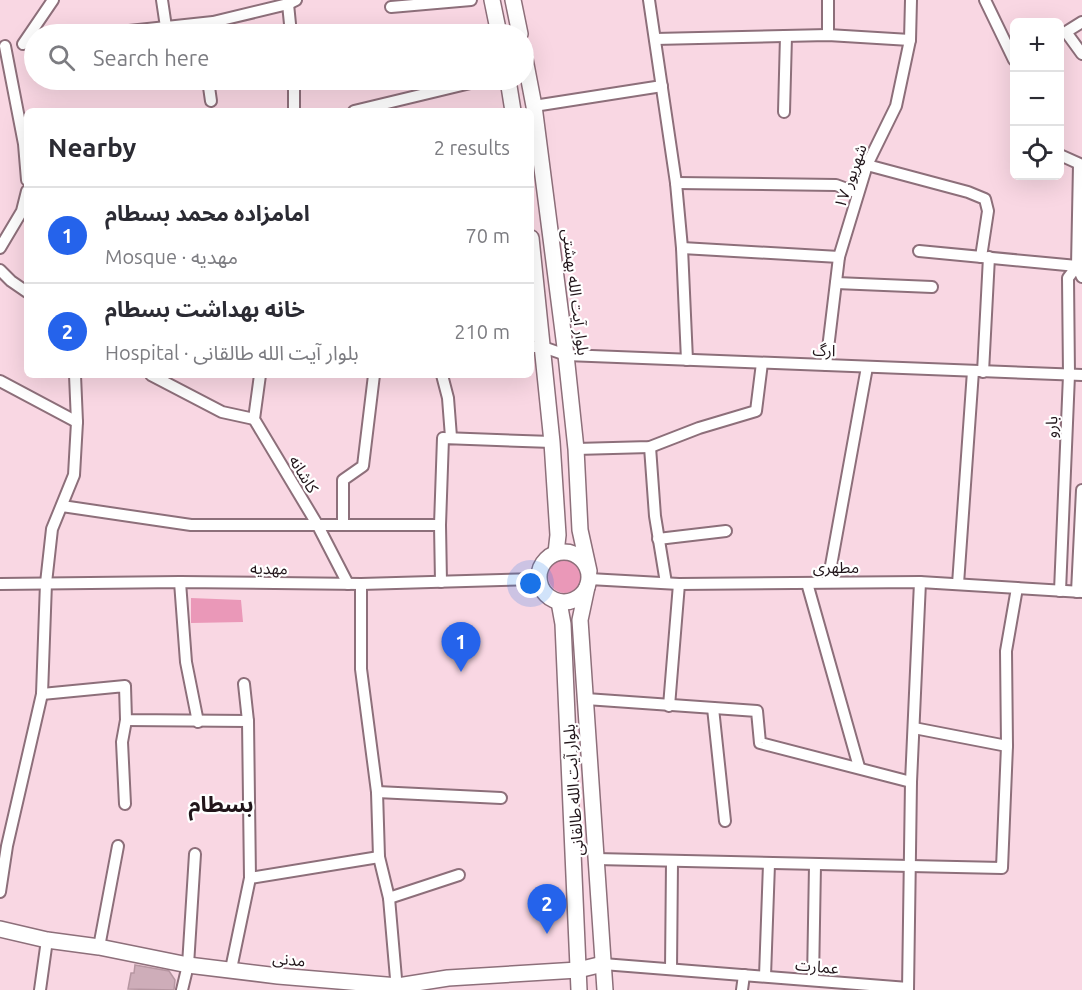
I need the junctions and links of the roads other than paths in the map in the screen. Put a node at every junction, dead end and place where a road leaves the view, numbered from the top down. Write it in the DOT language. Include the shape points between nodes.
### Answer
graph roads {
  1 [pos="53,0"];
  2 [pos="162,0"];
  3 [pos="471,0"];
  4 [pos="492,0"];
  5 [pos="513,0"];
  6 [pos="649,0"];
  7 [pos="828,0"];
  8 [pos="911,0"];
  9 [pos="985,0"];
  10 [pos="292,2"];
  11 [pos="391,7"];
  12 [pos="1082,22"];
  13 [pos="201,23"];
  14 [pos="37,24"];
  15 [pos="166,24"];
  16 [pos="192,24"];
  17 [pos="291,24"];
  18 [pos="497,24"];
  19 [pos="518,24"];
  20 [pos="828,35"];
  21 [pos="786,36"];
  22 [pos="655,39"];
  23 [pos="910,40"];
  24 [pos="23,44"];
  25 [pos="3,47"];
  26 [pos="1010,52"];
  27 [pos="1082,54"];
  28 [pos="662,86"];
  29 [pos="209,90"];
  30 [pos="294,90"];
  31 [pos="421,90"];
  32 [pos="510,90"];
  33 [pos="531,90"];
  34 [pos="211,101"];
  35 [pos="534,106"];
  36 [pos="294,108"];
  37 [pos="364,108"];
  38 [pos="513,108"];
  39 [pos="784,112"];
  40 [pos="24,140"];
  41 [pos="1064,157"];
  42 [pos="867,165"];
  43 [pos="1081,165"];
  44 [pos="676,183"];
  45 [pos="858,193"];
  46 [pos="24,203"];
  47 [pos="0,248"];
  48 [pos="682,248"];
  49 [pos="918,251"];
  50 [pos="839,256"];
  51 [pos="985,257"];
  52 [pos="1077,266"];
  53 [pos="0,270"];
  54 [pos="1082,277"];
  55 [pos="836,283"];
  56 [pos="932,286"];
  57 [pos="24,290"];
  58 [pos="534,292"];
  59 [pos="537,347"];
  60 [pos="566,355"];
  61 [pos="687,360"];
  62 [pos="762,363"];
  63 [pos="826,365"];
  64 [pos="867,367"];
  65 [pos="978,372"];
  66 [pos="1069,375"];
  67 [pos="1082,375"];
  68 [pos="75,378"];
  69 [pos="157,378"];
  70 [pos="260,378"];
  71 [pos="374,378"];
  72 [pos="443,378"];
  73 [pos="0,381"];
  74 [pos="254,419"];
  75 [pos="77,422"];
  76 [pos="451,437"];
  77 [pos="552,442"];
  78 [pos="650,447"];
  79 [pos="576,449"];
  80 [pos="1082,490"];
  81 [pos="62,506"];
  82 [pos="317,524"];
  83 [pos="343,524"];
  84 [pos="440,525"];
  85 [pos="726,531"];
  86 [pos="658,539"];
  87 [pos="556,552"];
  88 [pos="539,579"];
  89 [pos="588,579"];
  90 [pos="180,582"];
  91 [pos="441,582"];
  92 [pos="828,582"];
  93 [pos="920,582"];
  94 [pos="46,583"];
  95 [pos="666,583"];
  96 [pos="807,583"];
  97 [pos="0,584"];
  98 [pos="348,584"];
  99 [pos="361,584"];
  100 [pos="679,584"];
  101 [pos="958,584"];
  102 [pos="1017,588"];
  103 [pos="1060,591"];
  104 [pos="1080,592"];
  105 [pos="559,602"];
  106 [pos="244,684"];
  107 [pos="42,694"];
  108 [pos="586,699"];
  109 [pos="669,706"];
  110 [pos="713,708"];
  111 [pos="126,720"];
  112 [pos="248,721"];
  113 [pos="198,722"];
  114 [pos="914,728"];
  115 [pos="1007,746"];
  116 [pos="859,767"];
  117 [pos="911,782"];
  118 [pos="377,792"];
  119 [pos="501,798"];
  120 [pos="125,804"];
  121 [pos="724,821"];
  122 [pos="118,846"];
  123 [pos="195,854"];
  124 [pos="379,857"];
  125 [pos="596,860"];
  126 [pos="672,862"];
  127 [pos="769,864"];
  128 [pos="815,865"];
  129 [pos="911,867"];
  130 [pos="459,875"];
  131 [pos="250,878"];
  132 [pos="0,892"];
  133 [pos="389,898"];
  134 [pos="0,929"];
  135 [pos="47,940"];
  136 [pos="99,947"];
  137 [pos="603,964"];
  138 [pos="188,965"];
  139 [pos="231,969"];
  140 [pos="671,969"];
  141 [pos="578,970"];
  142 [pos="744,975"];
  143 [pos="765,976"];
  144 [pos="813,980"];
  145 [pos="448,984"];
  146 [pos="398,988"];
  147 [pos="908,989"];
  148 [pos="40,990"];
  149 [pos="182,990"];
  150 [pos="579,990"];
  151 [pos="605,990"];
  152 [pos="742,990"];
  1 -- 14 [label="street"];
  2 -- 15 [label="street"];
  3 -- 11 [label="street"];
  4 -- 18 [label="street"];
  5 -- 19 [label="street"];
  6 -- 22 [label="street"];
  7 -- 20 [label="street"];
  8 -- 23 [label="street, ۱۷ شهریور"];
  9 -- 26 [label="street"];
  10 -- 13 [label="street"];
  10 -- 17 [label="street"];
  12 -- 27 [label="street" via="1066,32"];
  13 -- 16 [label="street"];
  20 -- 21 [label="street"];
  20 -- 23 [label="street"];
  21 -- 22 [label="street"];
  21 -- 39 [label="street"];
  22 -- 28 [label="street"];
  23 -- 42 [label="street, ۱۷ شهریور" via="896,106"];
  24 -- 25 [label="street"];
  25 -- 40 [label="street"];
  28 -- 35 [label="street"];
  28 -- 44 [label="street"];
  29 -- 34 [label="street"];
  30 -- 36 [label="street"];
  31 -- 37 [label="street"];
  32 -- 38 [label="street"];
  33 -- 35 [label="street, بلوار آیت الله بهشتی"];
  35 -- 60 [label="street, بلوار آیت الله بهشتی"];
  41 -- 43 [label="street"];
  42 -- 45 [label="street, ۱۷ شهریور"];
  42 -- 51 [label="street" via="985,199"];
  43 -- 52 [label="street, بارو"];
  44 -- 45 [label="street" via="836,184"];
  44 -- 48 [label="street"];
  45 -- 50 [label="street, ۱۷ شهریور"];
  46 -- 47 [label="street"];
  48 -- 50 [label="street"];
  48 -- 61 [label="street"];
  49 -- 51 [label="street"];
  50 -- 55 [label="street, ۱۷ شهریور"];
  51 -- 52 [label="street"];
  51 -- 65 [label="street"];
  52 -- 54 [label="street, بارو"];
  52 -- 66 [label="street, بارو" via="1068,278"];
  53 -- 57 [label="street"];
  55 -- 56 [label="street"];
  55 -- 63 [label="street, ۱۷ شهریور"];
  58 -- 59 [label="street"];
  59 -- 60 [label="street, ارگ"];
  59 -- 77 [label="street"];
  60 -- 61 [label="street, ارگ"];
  60 -- 79 [label="street, بلوار آیت الله بهشتی"];
  61 -- 62 [label="street, ارگ"];
  62 -- 63 [label="street, ارگ"];
  62 -- 78 [label="street" via="756,411"];
  63 -- 64 [label="street, ارگ"];
  64 -- 65 [label="street, ارگ"];
  64 -- 92 [label="street"];
  65 -- 66 [label="street, ارگ"];
  65 -- 101 [label="street"];
  66 -- 67 [label="street, ارگ"];
  66 -- 103 [label="street, بارو"];
  68 -- 75 [label="street"];
  69 -- 74 [label="street" via="222,412"];
  70 -- 74 [label="street"];
  71 -- 83 [label="street" via="363,466 343,480"];
  72 -- 76 [label="street"];
  73 -- 75 [label="street"];
  74 -- 82 [label="street, کاشانه"];
  75 -- 81 [label="street" via="74,475"];
  76 -- 77 [label="street"];
  76 -- 84 [label="street" via="443,438"];
  77 -- 87 [label="street"];
  78 -- 79 [label="street"];
  78 -- 86 [label="street"];
  79 -- 89 [label="street, بلوار آیت الله بهشتی" via="580,530"];
  80 -- 104 [label="street"];
  81 -- 82 [label="street" via="191,525"];
  81 -- 94 [label="street" via="52,529"];
  82 -- 83 [label="street"];
  82 -- 98 [label="street, کاشانه"];
  83 -- 84 [label="street"];
  84 -- 91 [label="street"];
  85 -- 86 [label="street"];
  86 -- 95 [label="street"];
  87 -- 88 [label="street" via="543,563"];
  87 -- 89 [label="street" via="580,557"];
  88 -- 91 [label="street, مهدیه"];
  88 -- 105 [label="street" via="545,594"];
  89 -- 95 [label="street, مطهری"];
  89 -- 105 [label="street" via="576,599"];
  89 -- 108 [label="street, بلوار آیت الله طالقانی" via="580,620"];
  90 -- 94 [label="street, مهدیه"];
  90 -- 98 [label="street, مهدیه"];
  90 -- 113 [label="street" via="186,662"];
  91 -- 99 [label="street, مهدیه"];
  92 -- 93 [label="street, مطهری"];
  92 -- 96 [label="street, مطهری"];
  93 -- 101 [label="street, مطهری"];
  93 -- 114 [label="street, عمارت"];
  94 -- 97 [label="street, مهدیه"];
  94 -- 107 [label="street"];
  95 -- 100 [label="street, مطهری"];
  96 -- 100 [label="street, مطهری"];
  96 -- 116 [label="street"];
  98 -- 99 [label="street, مهدیه"];
  99 -- 118 [label="street" via="361,669"];
  100 -- 109 [label="street"];
  101 -- 102 [label="street, مطهری"];
  102 -- 103 [label="street, مطهری"];
  102 -- 115 [label="street" via="1006,651"];
  103 -- 104 [label="street, مطهری"];
  105 -- 141 [label="street, بلوار آیت الله طالقانی"];
  106 -- 112 [label="street"];
  107 -- 111 [label="street" via="125,686"];
  107 -- 132 [label="street"];
  108 -- 109 [label="street"];
  108 -- 125 [label="street, بلوار آیت الله طالقانی"];
  109 -- 110 [label="street"];
  110 -- 116 [label="street" via="757,711 759,743"];
  110 -- 121 [label="street"];
  111 -- 113 [label="street"];
  111 -- 120 [label="street" via="122,742"];
  112 -- 113 [label="street"];
  112 -- 131 [label="street"];
  114 -- 115 [label="street"];
  114 -- 117 [label="street, عمارت"];
  115 -- 129 [label="street" via="1002,868"];
  116 -- 117 [label="street"];
  117 -- 129 [label="street, عمارت"];
  118 -- 119 [label="street"];
  118 -- 124 [label="street"];
  122 -- 136 [label="street"];
  123 -- 138 [label="street"];
  124 -- 131 [label="street"];
  124 -- 133 [label="street"];
  125 -- 126 [label="street"];
  125 -- 137 [label="street, بلوار آیت الله طالقانی"];
  126 -- 127 [label="street"];
  126 -- 140 [label="street"];
  127 -- 128 [label="street"];
  127 -- 143 [label="street"];
  128 -- 129 [label="street"];
  128 -- 144 [label="street"];
  129 -- 147 [label="street, عمارت"];
  130 -- 133 [label="street"];
  131 -- 139 [label="street"];
  133 -- 146 [label="street"];
  134 -- 135 [label="street, مدنی"];
  135 -- 136 [label="street, مدنی"];
  135 -- 148 [label="street"];
  136 -- 138 [label="street, مدنی"];
  137 -- 140 [label="street, عمارت"];
  137 -- 141 [label="street, مدنی"];
  137 -- 151 [label="street, بلوار آیت الله طالقانی"];
  138 -- 139 [label="street, مدنی"];
  138 -- 149 [label="street"];
  139 -- 146 [label="street, مدنی"];
  140 -- 142 [label="street, عمارت"];
  141 -- 145 [label="street, مدنی"];
  141 -- 150 [label="street, بلوار آیت الله طالقانی"];
  142 -- 143 [label="street, عمارت"];
  142 -- 152 [label="street"];
  143 -- 144 [label="street, عمارت"];
  144 -- 147 [label="street, عمارت"];
  145 -- 146 [label="street, مدنی"];
}
